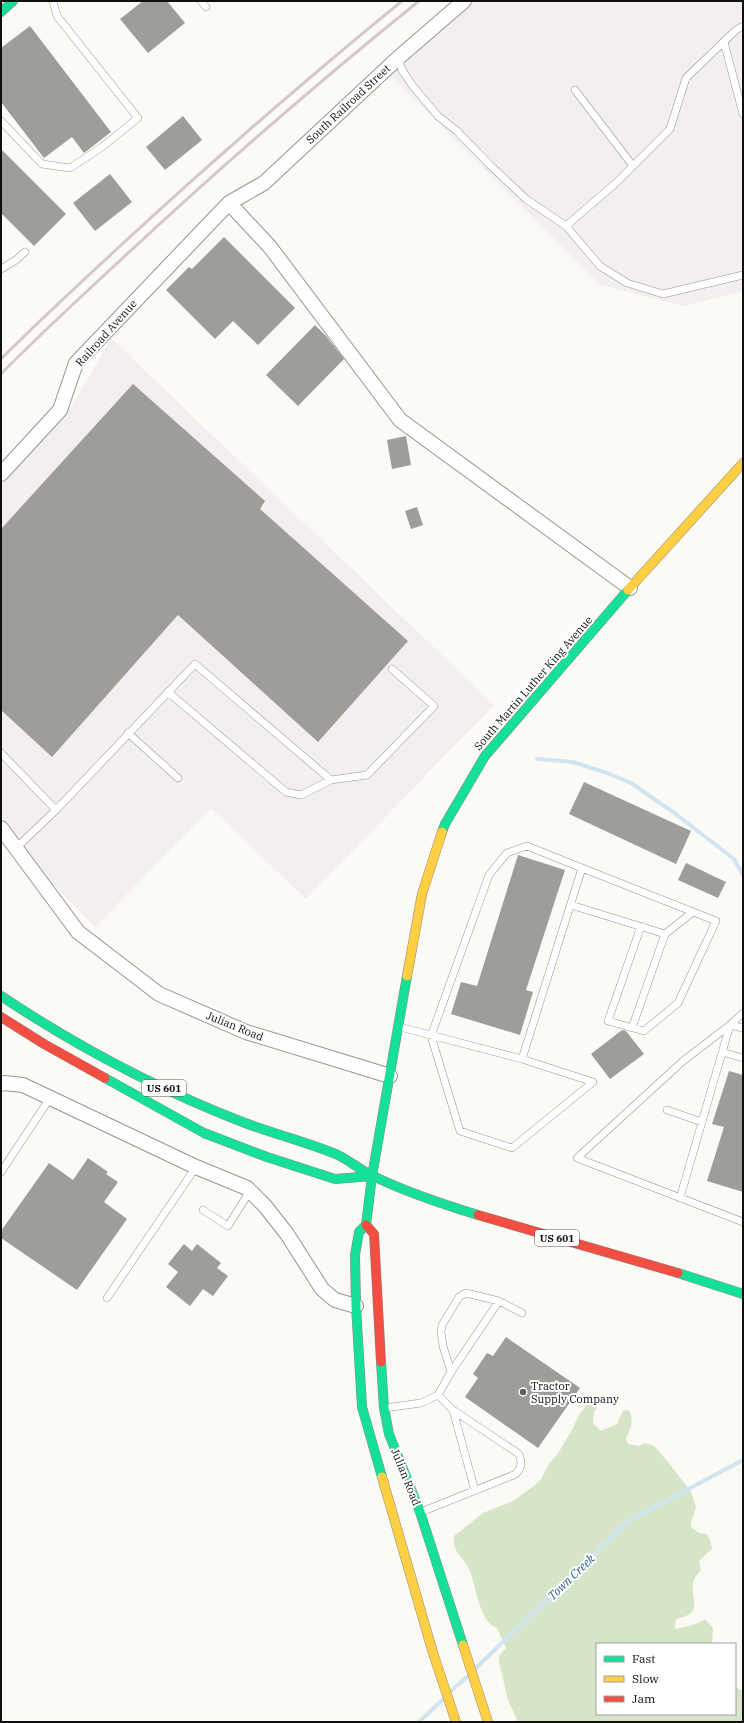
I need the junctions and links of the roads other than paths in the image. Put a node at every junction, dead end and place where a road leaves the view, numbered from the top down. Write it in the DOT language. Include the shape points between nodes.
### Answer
graph roads {
  1 [pos="14,1"];
  2 [pos="53,1"];
  3 [pos="201,1"];
  4 [pos="464,1"];
  5 [pos="206,7"];
  6 [pos="1,12"];
  7 [pos="743,26"];
  8 [pos="724,42"];
  9 [pos="398,58"];
  10 [pos="575,90"];
  11 [pos="743,114"];
  12 [pos="1,121"];
  13 [pos="633,166"];
  14 [pos="229,203"];
  15 [pos="566,226"];
  16 [pos="25,252"];
  17 [pos="1,270"];
  18 [pos="743,275"];
  19 [pos="743,463"];
  20 [pos="1,474"];
  21 [pos="630,588"];
  22 [pos="392,669"];
  23 [pos="168,692"];
  24 [pos="128,733"];
  25 [pos="1,753"];
  26 [pos="178,778"];
  27 [pos="331,780"];
  28 [pos="56,810"];
  29 [pos="1,828"];
  30 [pos="16,848"];
  31 [pos="582,868"];
  32 [pos="571,905"];
  33 [pos="693,912"];
  34 [pos="641,926"];
  35 [pos="665,934"];
  36 [pos="1,996"];
  37 [pos="743,1013"];
  38 [pos="1,1017"];
  39 [pos="730,1025"];
  40 [pos="398,1027"];
  41 [pos="632,1028"];
  42 [pos="743,1028"];
  43 [pos="432,1036"];
  44 [pos="722,1052"];
  45 [pos="743,1058"];
  46 [pos="522,1059"];
  47 [pos="390,1076"];
  48 [pos="1,1084"];
  49 [pos="50,1098"];
  50 [pos="667,1110"];
  51 [pos="702,1122"];
  52 [pos="196,1167"];
  53 [pos="1,1172"];
  54 [pos="372,1176"];
  55 [pos="250,1191"];
  56 [pos="680,1198"];
  57 [pos="203,1210"];
  58 [pos="743,1222"];
  59 [pos="366,1225"];
  60 [pos="743,1294"];
  61 [pos="107,1298"];
  62 [pos="499,1301"];
  63 [pos="356,1306"];
  64 [pos="522,1313"];
  65 [pos="451,1372"];
  66 [pos="438,1395"];
  67 [pos="384,1408"];
  68 [pos="454,1410"];
  69 [pos="474,1491"];
  70 [pos="420,1512"];
  71 [pos="455,1718"];
  72 [pos="488,1722"];
  1 -- 6 [label="main road"];
  2 -- 12 [label="lane" via="58,16 138,118 102,147 70,168 42,164"];
  3 -- 5 [label="lane"];
  4 -- 9 [label="street, South Railroad Street"];
  7 -- 8 [label="lane"];
  8 -- 11 [label="lane"];
  8 -- 13 [label="lane" via="686,78 670,129"];
  9 -- 14 [label="street, South Railroad Street" via="264,183"];
  9 -- 15 [label="lane" via="412,85 438,116 457,131 526,199"];
  10 -- 13 [label="lane"];
  13 -- 15 [label="lane"];
  14 -- 20 [label="street, Railroad Avenue" via="76,363 60,410"];
  14 -- 21 [label="street" via="270,247 400,420"];
  15 -- 18 [label="lane" via="600,266 627,283 662,294"];
  16 -- 17 [label="lane"];
  19 -- 21 [label="main road, South Martin Luther King Avenue"];
  21 -- 40 [label="main road, South Martin Luther King Avenue" via="485,756 445,824 422,894"];
  22 -- 27 [label="lane" via="434,706 367,775"];
  23 -- 24 [label="lane"];
  23 -- 27 [label="lane" via="286,792 302,795"];
  23 -- 27 [label="lane" via="195,664"];
  24 -- 26 [label="lane"];
  24 -- 28 [label="lane"];
  25 -- 28 [label="lane"];
  28 -- 30 [label="lane"];
  29 -- 30 [label="street, Julian Road"];
  30 -- 47 [label="street, Julian Road" via="78,932 159,994 246,1032"];
  31 -- 32 [label="lane"];
  31 -- 33 [label="lane"];
  31 -- 43 [label="lane" via="527,846 507,853 489,875"];
  32 -- 34 [label="lane"];
  32 -- 46 [label="lane"];
  33 -- 35 [label="lane"];
  33 -- 41 [label="lane" via="716,921 678,1003 644,1031"];
  34 -- 35 [label="lane"];
  34 -- 41 [label="lane" via="608,1021"];
  35 -- 41 [label="lane"];
  36 -- 54 [label="main road, US 601" via="108,1061 183,1098 245,1123 338,1155"];
  37 -- 39 [label="lane"];
  38 -- 54 [label="main road, US 601" via="44,1044 204,1133 335,1179"];
  39 -- 42 [label="lane"];
  39 -- 44 [label="lane"];
  39 -- 56 [label="lane" via="683,1061 577,1158"];
  40 -- 43 [label="lane"];
  40 -- 47 [label="main road, South Martin Luther King Avenue"];
  43 -- 46 [label="lane"];
  43 -- 46 [label="lane" via="460,1131 512,1148 593,1082"];
  44 -- 45 [label="lane"];
  44 -- 51 [label="lane"];
  47 -- 54 [label="main road, Julian Road"];
  48 -- 49 [label="street" via="23,1085"];
  49 -- 52 [label="street"];
  49 -- 53 [label="lane"];
  50 -- 51 [label="lane"];
  51 -- 56 [label="lane"];
  52 -- 55 [label="street"];
  52 -- 61 [label="lane"];
  54 -- 59 [label="main road, Julian Road"];
  54 -- 60 [label="main road, US 601" via="448,1206"];
  55 -- 57 [label="lane" via="228,1226"];
  55 -- 63 [label="street" via="287,1234 322,1289 335,1300"];
  56 -- 58 [label="lane"];
  59 -- 63 [label="main road, Julian Road" via="359,1232 355,1255"];
  59 -- 67 [label="main road, Julian Road" via="374,1234"];
  62 -- 64 [label="lane"];
  62 -- 65 [label="lane"];
  62 -- 65 [label="lane" via="466,1293 459,1297 442,1325 441,1332"];
  63 -- 71 [label="main road, Julian Road" via="362,1407 433,1653"];
  65 -- 66 [label="lane"];
  66 -- 67 [label="lane" via="421,1403"];
  66 -- 68 [label="lane"];
  67 -- 70 [label="main road, Julian Road" via="389,1434"];
  68 -- 69 [label="lane"];
  68 -- 69 [label="lane" via="519,1454 522,1461 522,1468 516,1474"];
  69 -- 70 [label="lane"];
  70 -- 72 [label="main road, Julian Road"];
}
